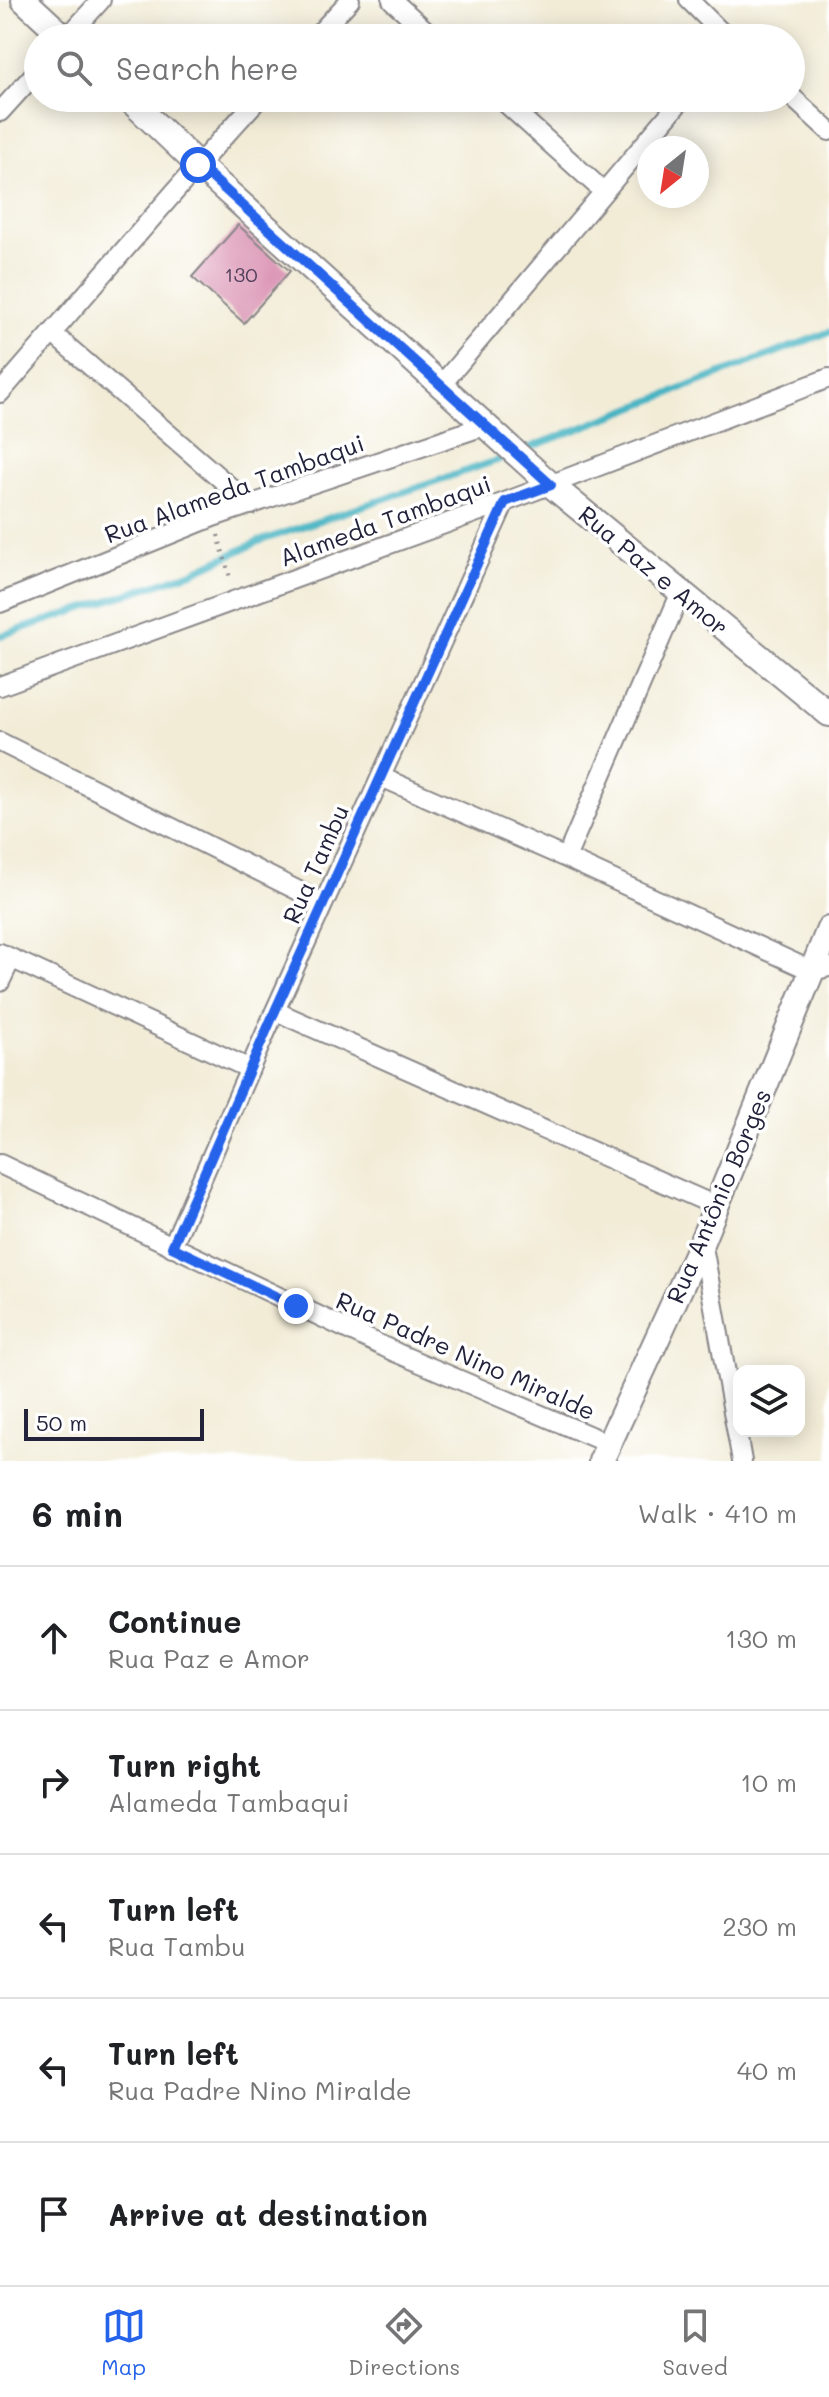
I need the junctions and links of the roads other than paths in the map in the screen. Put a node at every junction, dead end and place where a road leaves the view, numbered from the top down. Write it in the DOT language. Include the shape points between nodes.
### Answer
graph roads {
  1 [pos="24,0"];
  2 [pos="101,0"];
  3 [pos="350,0"];
  4 [pos="392,0"];
  5 [pos="689,0"];
  6 [pos="51,24"];
  7 [pos="79,24"];
  8 [pos="328,24"];
  9 [pos="419,24"];
  10 [pos="713,24"];
  11 [pos="24,85"];
  12 [pos="805,109"];
  13 [pos="0,112"];
  14 [pos="143,112"];
  15 [pos="246,112"];
  16 [pos="516,112"];
  17 [pos="671,112"];
  18 [pos="829,131"];
  19 [pos="198,165"];
  20 [pos="603,191"];
  21 [pos="52,333"];
  22 [pos="829,378"];
  23 [pos="442,384"];
  24 [pos="0,393"];
  25 [pos="495,432"];
  26 [pos="543,478"];
  27 [pos="505,502"];
  28 [pos="251,505"];
  29 [pos="681,592"];
  30 [pos="0,603"];
  31 [pos="0,686"];
  32 [pos="829,714"];
  33 [pos="0,742"];
  34 [pos="381,777"];
  35 [pos="566,858"];
  36 [pos="323,903"];
  37 [pos="829,929"];
  38 [pos="6,956"];
  39 [pos="820,969"];
  40 [pos="0,982"];
  41 [pos="275,1011"];
  42 [pos="250,1069"];
  43 [pos="0,1164"];
  44 [pos="716,1206"];
  45 [pos="702,1241"];
  46 [pos="172,1247"];
  47 [pos="605,1453"];
  48 [pos="742,1461"];
  1 -- 6 [label="street"];
  2 -- 7 [label="street"];
  3 -- 8 [label="street"];
  4 -- 9 [label="street"];
  5 -- 10 [label="street"];
  11 -- 13 [label="street"];
  12 -- 18 [label="street"];
  14 -- 19 [label="street, Rua Paz e Amor"];
  15 -- 19 [label="street"];
  16 -- 20 [label="street"];
  17 -- 20 [label="street"];
  19 -- 21 [label="street"];
  19 -- 23 [label="street, Rua Paz e Amor"];
  20 -- 23 [label="street"];
  21 -- 24 [label="street"];
  21 -- 28 [label="street"];
  22 -- 26 [label="street, Alameda Tambaqui"];
  23 -- 25 [label="street, Rua Paz e Amor"];
  25 -- 26 [label="street, Rua Paz e Amor"];
  25 -- 28 [label="street, Rua Alameda Tambaqui"];
  26 -- 27 [label="street, Alameda Tambaqui"];
  26 -- 29 [label="street, Rua Paz e Amor"];
  27 -- 31 [label="street, Alameda Tambaqui"];
  27 -- 34 [label="street, Rua Tambu"];
  28 -- 30 [label="street, Rua Alameda Tambaqui"];
  29 -- 32 [label="street, Rua Paz e Amor"];
  29 -- 35 [label="street"];
  33 -- 36 [label="street"];
  34 -- 35 [label="street"];
  34 -- 36 [label="street, Rua Tambu"];
  35 -- 39 [label="street"];
  36 -- 41 [label="street, Rua Tambu"];
  37 -- 39 [label="street, Rua Antônio Borges"];
  38 -- 40 [label="street"];
  38 -- 42 [label="street"];
  39 -- 44 [label="street, Rua Antônio Borges"];
  41 -- 42 [label="street, Rua Tambu"];
  41 -- 44 [label="street"];
  42 -- 46 [label="street, Rua Tambu"];
  43 -- 46 [label="street, Rua Padre Nino Miralde"];
  44 -- 45 [label="street, Rua Antônio Borges"];
  45 -- 47 [label="street, Rua Antônio Borges"];
  45 -- 48 [label="street"];
  46 -- 47 [label="street, Rua Padre Nino Miralde"];
}
